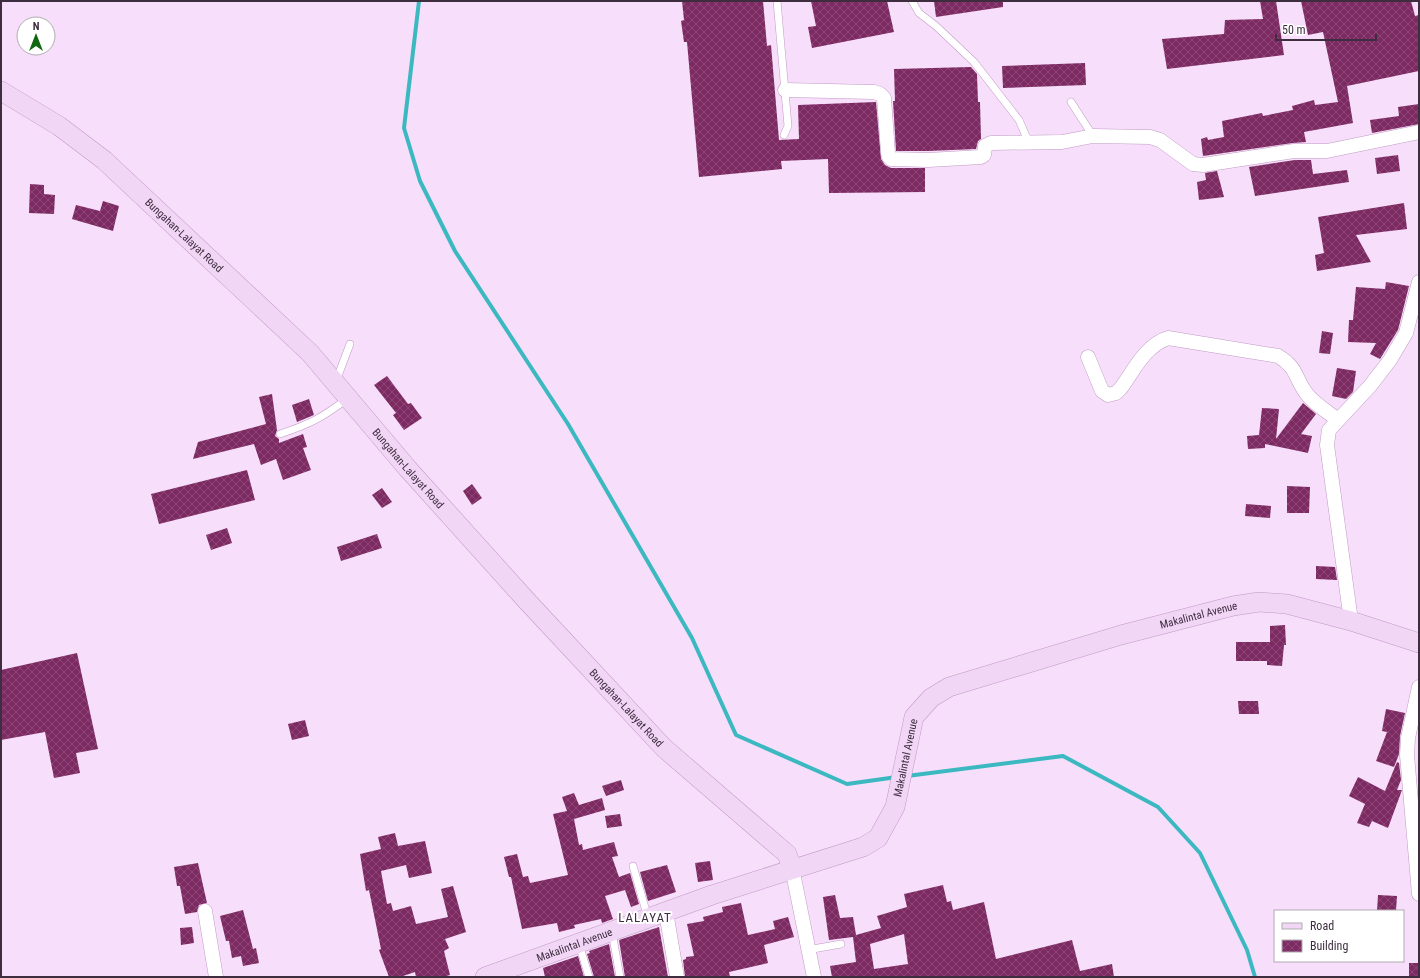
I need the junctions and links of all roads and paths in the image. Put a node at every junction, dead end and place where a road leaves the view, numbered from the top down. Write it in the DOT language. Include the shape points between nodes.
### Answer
graph roads {
  1 [pos="777,1"];
  2 [pos="912,1"];
  3 [pos="785,90"];
  4 [pos="1,91"];
  5 [pos="1072,102"];
  6 [pos="1419,132"];
  7 [pos="784,135"];
  8 [pos="1093,136"];
  9 [pos="1029,143"];
  10 [pos="1419,282"];
  11 [pos="350,344"];
  12 [pos="1088,357"];
  13 [pos="335,383"];
  14 [pos="348,398"];
  15 [pos="1338,420"];
  16 [pos="280,434"];
  17 [pos="1350,621"];
  18 [pos="1419,643"];
  19 [pos="1419,687"];
  20 [pos="1416,828"];
  21 [pos="633,866"];
  22 [pos="792,868"];
  23 [pos="1419,894"];
  24 [pos="205,911"];
  25 [pos="657,915"];
  26 [pos="612,932"];
  27 [pos="579,944"];
  28 [pos="841,944"];
  29 [pos="807,950"];
  30 [pos="216,977"];
  31 [pos="484,977"];
  32 [pos="590,977"];
  33 [pos="620,977"];
  34 [pos="677,977"];
  35 [pos="814,977"];
  1 -- 3 [label="lane"];
  2 -- 9 [label="lane" via="919,13 974,62 1019,120"];
  3 -- 7 [label="lane" via="788,126"];
  3 -- 9 [label="street" via="880,94 884,98 888,153 891,159 981,157 984,155 985,146 991,143"];
  4 -- 13 [label="street, Bungahan-Lalayat Road" via="59,126 104,160 310,353"];
  5 -- 8 [label="lane"];
  6 -- 8 [label="street" via="1327,152 1294,152 1203,165 1187,161 1160,140 1150,137"];
  8 -- 9 [label="street" via="1062,142"];
  10 -- 15 [label="street" via="1406,333 1374,381"];
  11 -- 13 [label="lane"];
  12 -- 15 [label="street" via="1102,391 1108,395 1116,393 1121,388 1151,347 1168,338 1278,356 1287,361 1297,374 1311,399"];
  13 -- 14 [label="street, Bungahan-Lalayat Road"];
  14 -- 16 [label="lane" via="324,417"];
  14 -- 22 [label="street, Bungahan-Lalayat Road" via="526,600 664,748 787,854"];
  15 -- 17 [label="street" via="1329,430 1327,445"];
  17 -- 18 [label="street, Makalintal Avenue"];
  17 -- 22 [label="street, Makalintal Avenue" via="1287,604 1259,602 1233,606 1121,635 949,687 931,698 914,717 895,807 878,838 863,847"];
  19 -- 20 [label="street" via="1408,738"];
  20 -- 23 [label="street"];
  21 -- 25 [label="lane"];
  22 -- 25 [label="street, Makalintal Avenue"];
  22 -- 29 [label="street"];
  24 -- 30 [label="street"];
  25 -- 26 [label="street, Makalintal Avenue"];
  25 -- 34 [label="street"];
  26 -- 27 [label="street, Makalintal Avenue"];
  26 -- 33 [label="lane"];
  27 -- 31 [label="street, Makalintal Avenue"];
  27 -- 32 [label="lane"];
  28 -- 29 [label="lane"];
  29 -- 35 [label="street"];
}
